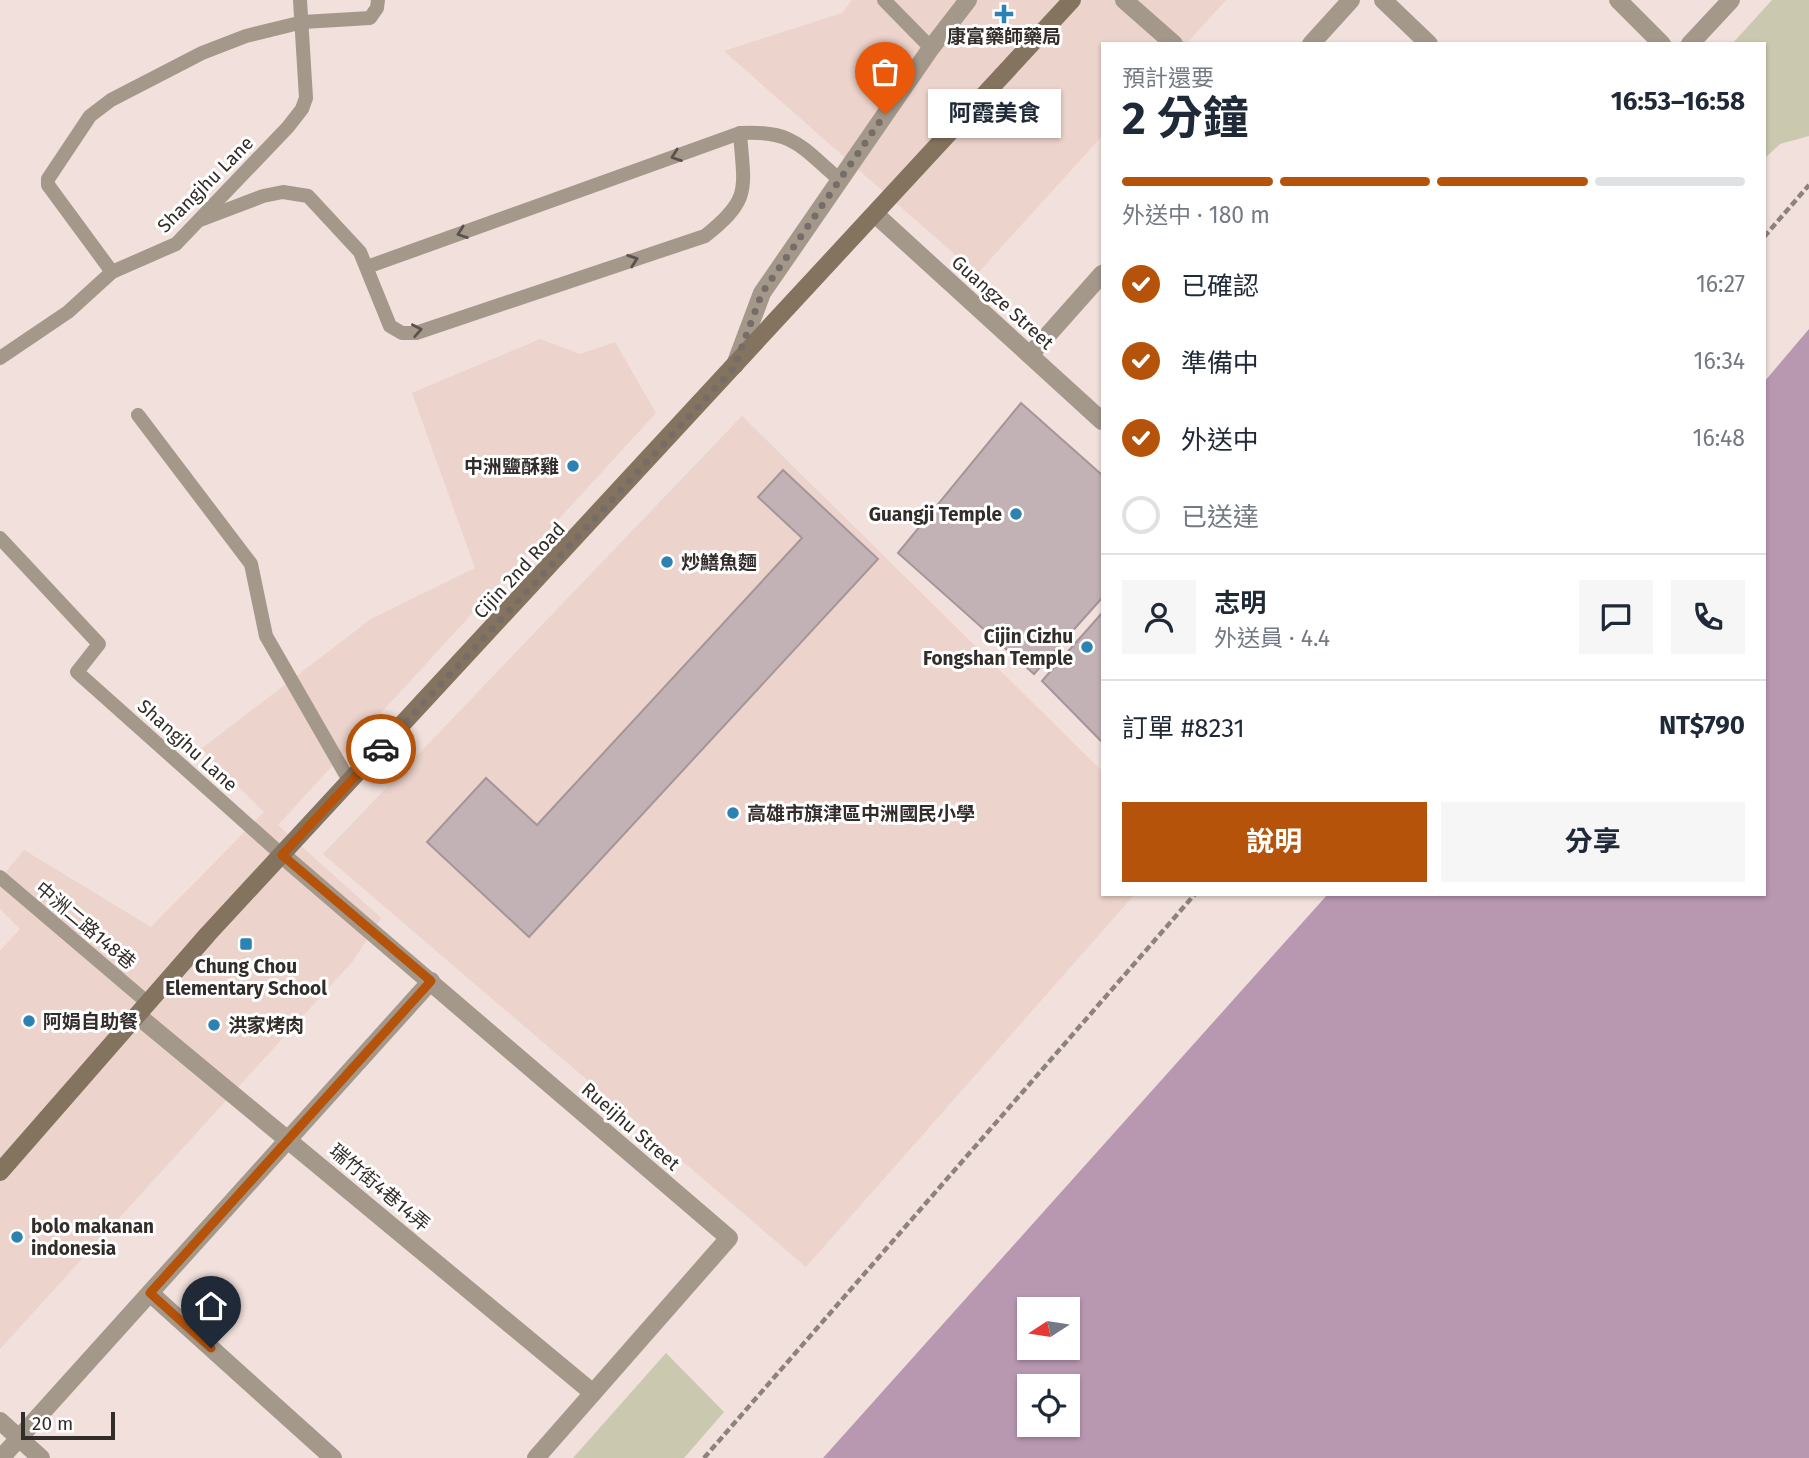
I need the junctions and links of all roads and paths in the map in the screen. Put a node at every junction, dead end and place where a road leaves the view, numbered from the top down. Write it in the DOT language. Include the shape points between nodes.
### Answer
graph roads {
  1 [pos="300,0"];
  2 [pos="378,0"];
  3 [pos="884,0"];
  4 [pos="968,0"];
  5 [pos="1072,0"];
  6 [pos="1124,0"];
  7 [pos="1351,0"];
  8 [pos="1383,0"];
  9 [pos="1618,0"];
  10 [pos="1731,0"];
  11 [pos="303,22"];
  12 [pos="1172,42"];
  13 [pos="1313,42"];
  14 [pos="1427,42"];
  15 [pos="1660,42"];
  16 [pos="1691,42"];
  17 [pos="931,47"];
  18 [pos="740,133"];
  19 [pos="840,180"];
  20 [pos="1809,185"];
  21 [pos="875,214"];
  22 [pos="200,220"];
  23 [pos="1766,235"];
  24 [pos="367,267"];
  25 [pos="112,272"];
  26 [pos="1101,275"];
  27 [pos="1030,355"];
  28 [pos="0,358"];
  29 [pos="734,368"];
  30 [pos="138,415"];
  31 [pos="1101,420"];
  32 [pos="0,538"];
  33 [pos="350,782"];
  34 [pos="282,855"];
  35 [pos="0,877"];
  36 [pos="1193,896"];
  37 [pos="431,981"];
  38 [pos="142,1009"];
  39 [pos="289,1138"];
  40 [pos="0,1172"];
  41 [pos="150,1293"];
  42 [pos="593,1393"];
  43 [pos="0,1421"];
  44 [pos="19,1438"];
  45 [pos="1,1458"];
  46 [pos="41,1458"];
  47 [pos="333,1458"];
  48 [pos="536,1458"];
  49 [pos="704,1458"];
  1 -- 11 [label="lane, Shangjhu Lane"];
  2 -- 11 [label="lane" via="370,18"];
  3 -- 17 [label="lane"];
  4 -- 17 [label="street"];
  5 -- 21 [label="street, Cijin 2nd Road"];
  6 -- 12 [label="street"];
  7 -- 13 [label="street"];
  8 -- 14 [label="street"];
  9 -- 15 [label="street"];
  10 -- 16 [label="street"];
  11 -- 22 [label="lane, Shangjhu Lane" via="306,98 302,109"];
  11 -- 25 [label="lane" via="202,53 111,100 90,116 48,185"];
  17 -- 19 [label="street"];
  18 -- 19 [label="lane" via="790,137"];
  18 -- 24 [label="lane, one-way"];
  24 -- 18 [label="lane, one-way" via="390,326 416,333 705,236 734,213 744,187"];
  19 -- 29 [label="street" via="762,293"];
  20 -- 23 [label="path"];
  21 -- 27 [label="street, Guangze Street"];
  21 -- 29 [label="street, Cijin 2nd Road"];
  22 -- 24 [label="lane" via="262,196 283,192 308,196 360,252"];
  22 -- 25 [label="lane, Shangjhu Lane" via="176,244"];
  25 -- 28 [label="lane, Shangjhu Lane" via="68,312"];
  26 -- 27 [label="street"];
  27 -- 31 [label="street, Guangze Street"];
  29 -- 33 [label="street, Cijin 2nd Road"];
  30 -- 33 [label="lane" via="251,564 266,636"];
  32 -- 34 [label="lane, Shangjhu Lane" via="99,644 77,672"];
  33 -- 34 [label="street, Cijin 2nd Road"];
  34 -- 37 [label="street, Rueijhu Street"];
  34 -- 38 [label="street, Cijin 2nd Road"];
  35 -- 38 [label="lane, 中洲二路148巷"];
  36 -- 49 [label="path"];
  37 -- 39 [label="street"];
  37 -- 42 [label="street, Rueijhu Street" via="729,1238"];
  38 -- 39 [label="street, 瑞竹街4巷14弄"];
  38 -- 40 [label="street, Cijin 2nd Road"];
  39 -- 41 [label="street"];
  39 -- 42 [label="street, 瑞竹街4巷14弄"];
  41 -- 44 [label="street"];
  41 -- 47 [label="street"];
  42 -- 48 [label="street, Rueijhu Street"];
  43 -- 44 [label="street"];
  44 -- 45 [label="street"];
  44 -- 46 [label="street"];
}
